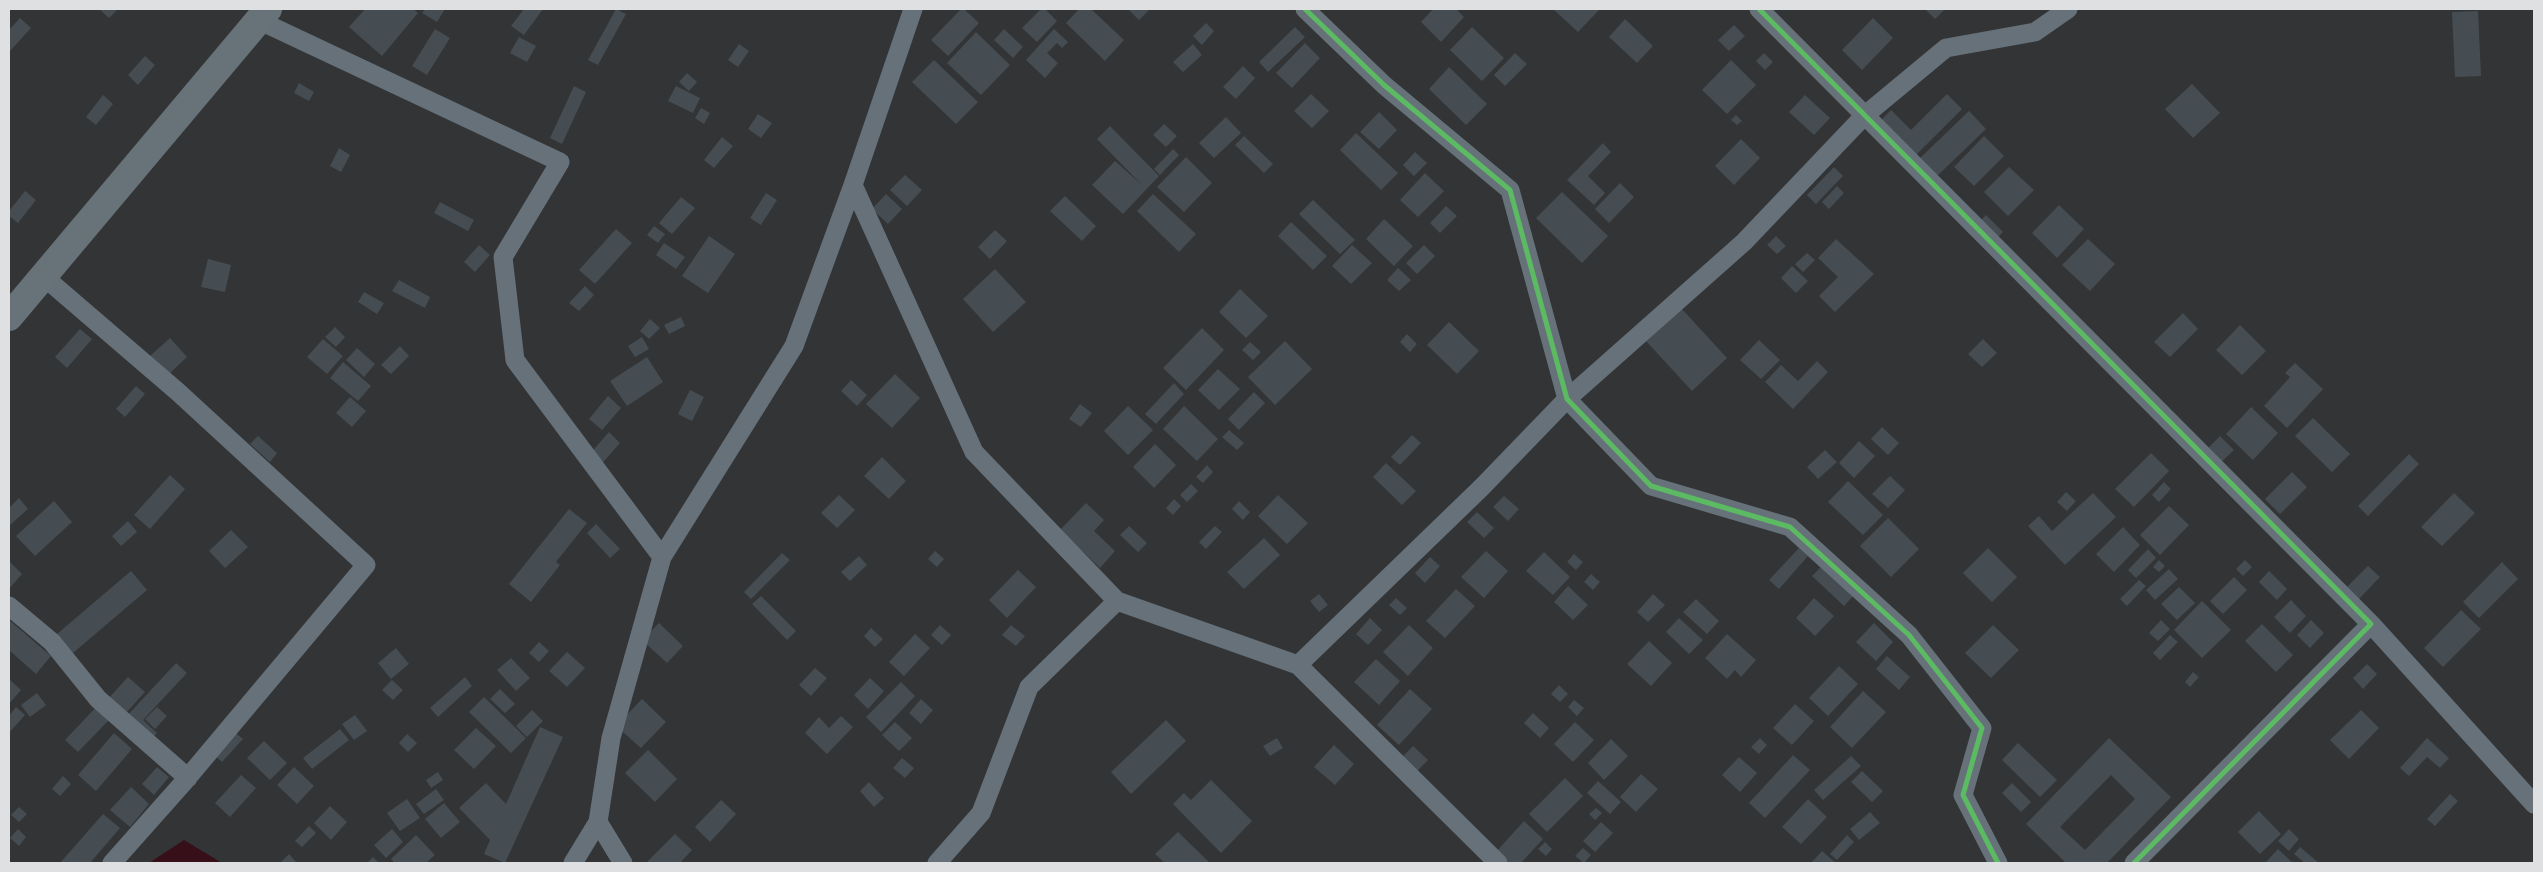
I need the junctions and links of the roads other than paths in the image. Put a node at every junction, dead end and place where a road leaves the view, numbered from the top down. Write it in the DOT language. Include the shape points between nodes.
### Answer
graph roads {
  1 [pos="913,9"];
  2 [pos="1305,9"];
  3 [pos="1759,9"];
  4 [pos="2068,9"];
  5 [pos="263,14"];
  6 [pos="1864,116"];
  7 [pos="853,185"];
  8 [pos="43,276"];
  9 [pos="9,317"];
  10 [pos="1567,399"];
  11 [pos="662,558"];
  12 [pos="1117,601"];
  13 [pos="9,606"];
  14 [pos="2371,624"];
  15 [pos="1298,666"];
  16 [pos="188,778"];
  17 [pos="2534,804"];
  18 [pos="598,822"];
  19 [pos="112,863"];
  20 [pos="573,863"];
  21 [pos="623,863"];
  22 [pos="937,863"];
  23 [pos="1498,863"];
  24 [pos="1998,863"];
  25 [pos="2134,863"];
  1 -- 7 [label="street"];
  2 -- 10 [label="street" via="1384,85 1510,190"];
  3 -- 6 [label="street"];
  4 -- 6 [label="street" via="2034,32 1946,48"];
  5 -- 8 [label="main road"];
  5 -- 11 [label="street" via="560,162 503,257 515,360"];
  6 -- 10 [label="street" via="1744,242"];
  6 -- 14 [label="street"];
  7 -- 11 [label="street" via="794,346"];
  7 -- 12 [label="street" via="974,452"];
  8 -- 9 [label="main road"];
  8 -- 16 [label="street" via="178,392 366,565"];
  10 -- 15 [label="street" via="1482,487"];
  10 -- 24 [label="street" via="1651,486 1790,527 1909,635 1982,728 1962,795"];
  11 -- 18 [label="street" via="612,738"];
  12 -- 15 [label="street"];
  12 -- 22 [label="street" via="1028,687 981,813"];
  13 -- 16 [label="street" via="52,642 98,699"];
  14 -- 17 [label="street"];
  14 -- 25 [label="street"];
  15 -- 23 [label="street"];
  16 -- 19 [label="street"];
  18 -- 20 [label="street"];
  18 -- 21 [label="street"];
}
